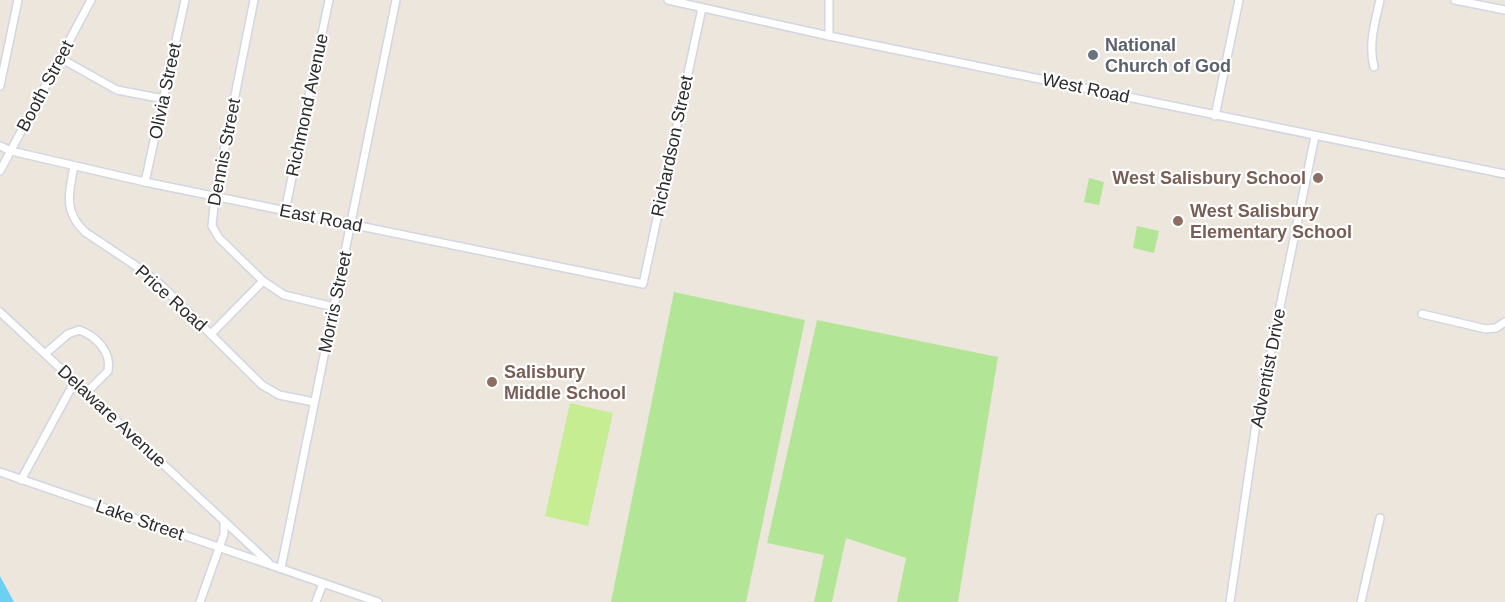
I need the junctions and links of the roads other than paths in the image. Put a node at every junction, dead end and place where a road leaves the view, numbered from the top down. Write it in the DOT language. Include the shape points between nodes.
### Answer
graph roads {
  1 [pos="18,0"];
  2 [pos="91,0"];
  3 [pos="185,0"];
  4 [pos="254,0"];
  5 [pos="329,0"];
  6 [pos="396,0"];
  7 [pos="668,0"];
  8 [pos="829,0"];
  9 [pos="1239,0"];
  10 [pos="1380,0"];
  11 [pos="1455,0"];
  12 [pos="682,1"];
  13 [pos="702,8"];
  14 [pos="1505,10"];
  15 [pos="829,36"];
  16 [pos="60,58"];
  17 [pos="1374,67"];
  18 [pos="0,86"];
  19 [pos="164,99"];
  20 [pos="1215,116"];
  21 [pos="1315,136"];
  22 [pos="0,146"];
  23 [pos="10,151"];
  24 [pos="74,166"];
  25 [pos="0,171"];
  26 [pos="1505,174"];
  27 [pos="146,182"];
  28 [pos="215,196"];
  29 [pos="285,211"];
  30 [pos="351,223"];
  31 [pos="263,281"];
  32 [pos="643,284"];
  33 [pos="334,307"];
  34 [pos="1422,314"];
  35 [pos="1,315"];
  36 [pos="1505,322"];
  37 [pos="211,334"];
  38 [pos="46,353"];
  39 [pos="75,381"];
  40 [pos="87,392"];
  41 [pos="314,402"];
  42 [pos="0,472"];
  43 [pos="21,480"];
  44 [pos="1380,518"];
  45 [pos="224,521"];
  46 [pos="219,547"];
  47 [pos="271,565"];
  48 [pos="281,568"];
  49 [pos="323,583"];
  50 [pos="200,602"];
  51 [pos="316,602"];
  52 [pos="378,602"];
  53 [pos="1230,602"];
  54 [pos="1361,602"];
  1 -- 18 [label="street"];
  2 -- 16 [label="street, Booth Street"];
  3 -- 19 [label="street, Olivia Street"];
  4 -- 28 [label="street, Dennis Street"];
  5 -- 29 [label="street, Richmond Avenue"];
  6 -- 30 [label="street, Morris Street"];
  7 -- 12 [label="street, West Road"];
  8 -- 15 [label="street"];
  9 -- 20 [label="street"];
  10 -- 17 [label="street" via="1372,39"];
  11 -- 14 [label="street"];
  12 -- 13 [label="street, West Road"];
  13 -- 15 [label="street, West Road"];
  13 -- 32 [label="street, Richardson Street"];
  15 -- 20 [label="street, West Road"];
  16 -- 19 [label="street" via="117,90"];
  16 -- 23 [label="street, Booth Street"];
  19 -- 27 [label="street, Olivia Street"];
  20 -- 21 [label="street, West Road"];
  21 -- 26 [label="street, West Road"];
  21 -- 53 [label="street, Adventist Drive" via="1258,415"];
  22 -- 23 [label="street, East Road"];
  23 -- 24 [label="street, East Road"];
  23 -- 25 [label="street, Booth Street"];
  24 -- 27 [label="street, East Road"];
  24 -- 37 [label="street, Price Road" via="69,204 77,225 153,278"];
  27 -- 28 [label="street, East Road"];
  28 -- 29 [label="street, East Road"];
  28 -- 31 [label="street, Dennis Street" via="212,226 219,238"];
  29 -- 30 [label="street, East Road"];
  30 -- 32 [label="street, East Road"];
  30 -- 33 [label="street, Morris Street"];
  31 -- 33 [label="street, Dennis Street" via="284,295"];
  31 -- 37 [label="street"];
  33 -- 41 [label="street, Morris Street"];
  34 -- 36 [label="street" via="1486,329"];
  35 -- 38 [label="street, Delaware Avenue"];
  37 -- 41 [label="street, Price Road" via="269,390"];
  38 -- 39 [label="street, Delaware Avenue"];
  38 -- 40 [label="street" via="68,334 79,330 99,343 106,351 109,366"];
  39 -- 40 [label="street, Delaware Avenue"];
  39 -- 43 [label="street"];
  40 -- 45 [label="street, Delaware Avenue"];
  41 -- 48 [label="street, Morris Street"];
  42 -- 43 [label="street, Lake Street"];
  43 -- 46 [label="street, Lake Street"];
  44 -- 54 [label="street"];
  45 -- 46 [label="street"];
  45 -- 47 [label="street, Delaware Avenue"];
  46 -- 47 [label="street, Lake Street"];
  46 -- 50 [label="street"];
  47 -- 48 [label="street, Lake Street"];
  48 -- 49 [label="street, Lake Street"];
  49 -- 51 [label="street"];
  49 -- 52 [label="street, Lake Street"];
}
